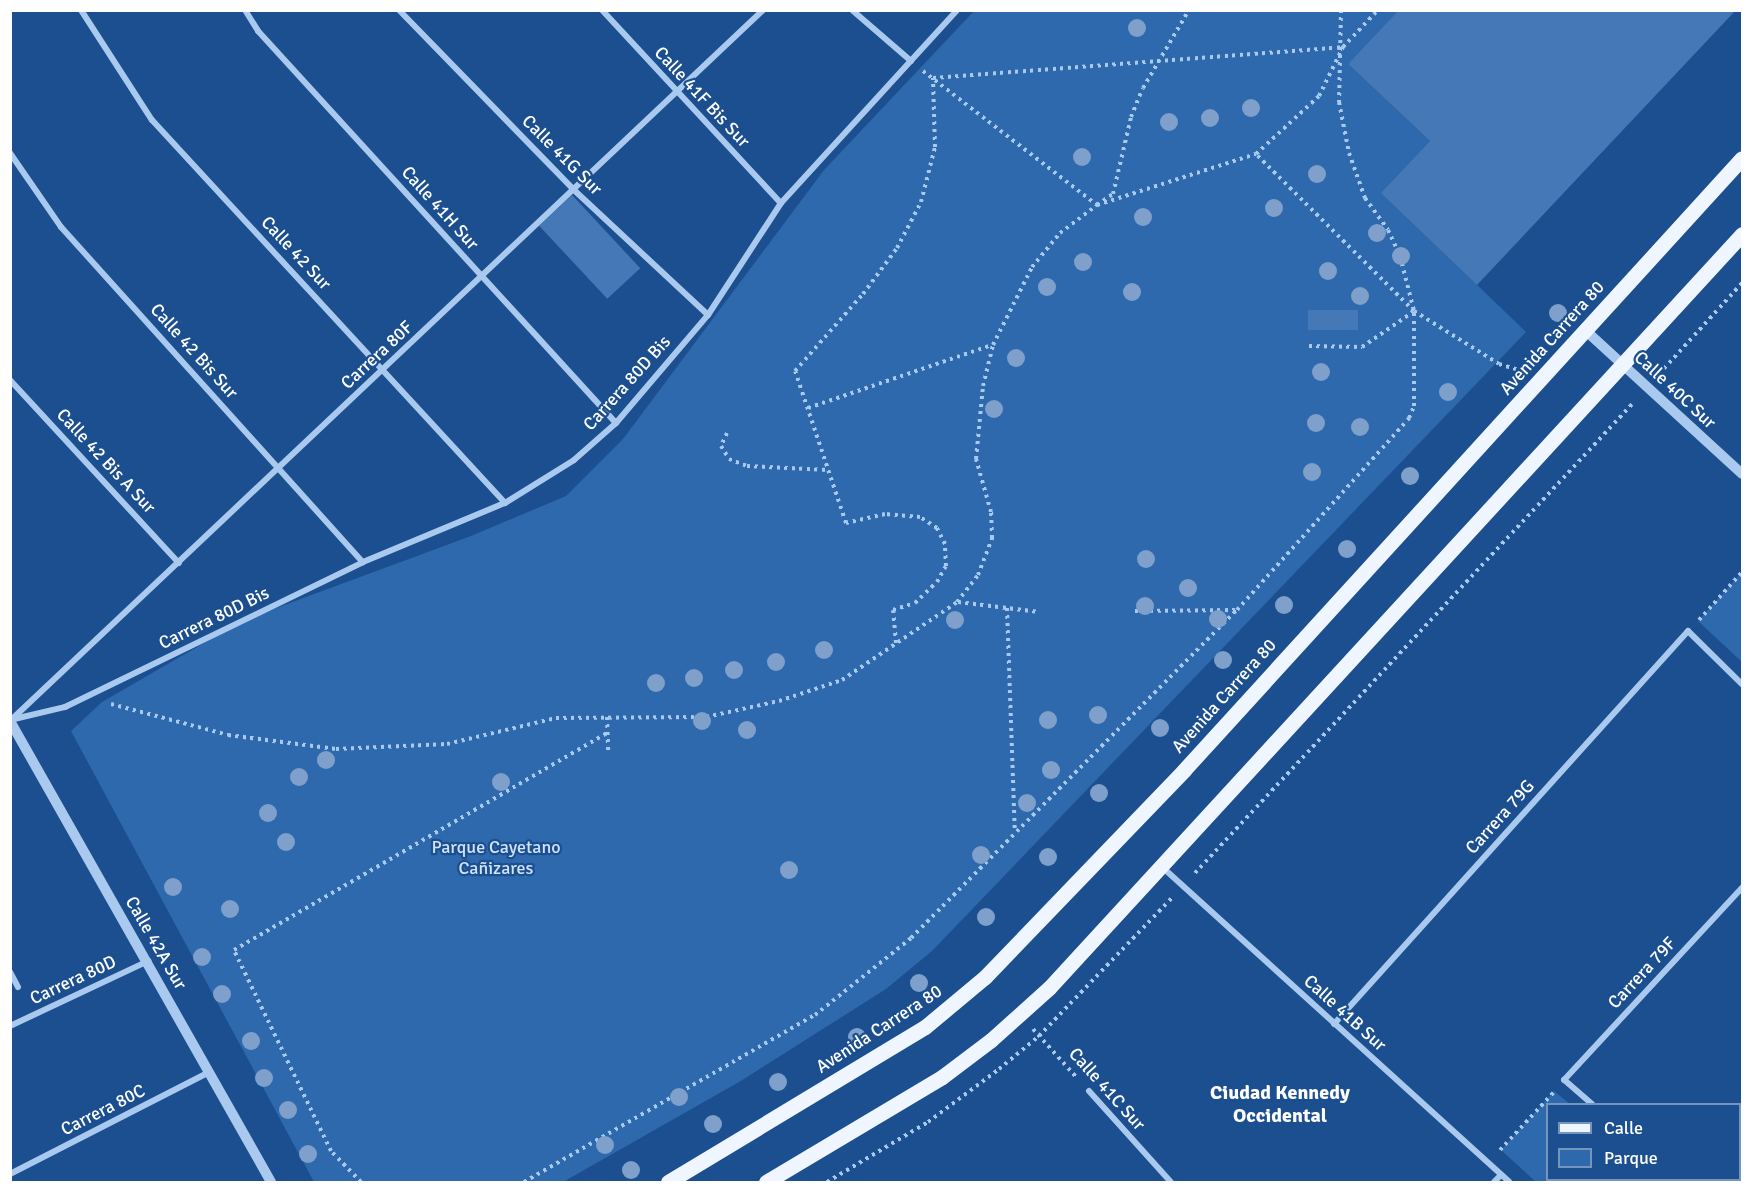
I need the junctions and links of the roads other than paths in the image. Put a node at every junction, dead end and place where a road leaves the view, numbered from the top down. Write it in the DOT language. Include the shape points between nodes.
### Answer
graph roads {
  1 [pos="81,10"];
  2 [pos="245,10"];
  3 [pos="399,10"];
  4 [pos="602,10"];
  5 [pos="763,10"];
  6 [pos="852,10"];
  7 [pos="957,10"];
  8 [pos="911,61"];
  9 [pos="677,93"];
  10 [pos="10,153"];
  11 [pos="1743,158"];
  12 [pos="574,190"];
  13 [pos="781,202"];
  14 [pos="1743,234"];
  15 [pos="482,277"];
  16 [pos="708,315"];
  17 [pos="1585,330"];
  18 [pos="1623,364"];
  19 [pos="383,370"];
  20 [pos="10,380"];
  21 [pos="616,423"];
  22 [pos="279,467"];
  23 [pos="1743,474"];
  24 [pos="505,503"];
  25 [pos="363,562"];
  26 [pos="179,563"];
  27 [pos="1743,684"];
  28 [pos="10,720"];
  29 [pos="1160,865"];
  30 [pos="1743,888"];
  31 [pos="149,961"];
  32 [pos="10,972"];
  33 [pos="18,987"];
  34 [pos="1334,1024"];
  35 [pos="10,1026"];
  36 [pos="210,1072"];
  37 [pos="1089,1091"];
  38 [pos="1591,1103"];
  39 [pos="10,1174"];
  40 [pos="1501,1175"];
  41 [pos="271,1182"];
  42 [pos="668,1182"];
  43 [pos="766,1182"];
  44 [pos="1171,1182"];
  45 [pos="1494,1182"];
  46 [pos="1509,1182"];
  1 -- 19 [label="street, Calle 42 Sur" via="152,120"];
  2 -- 15 [label="street, Calle 41H Sur" via="258,31"];
  3 -- 12 [label="street, Calle 41G Sur"];
  4 -- 9 [label="street, Calle 41F Bis Sur"];
  5 -- 9 [label="street, Carrera 80F"];
  6 -- 8 [label="street"];
  7 -- 8 [label="street, Carrera 80D Bis"];
  8 -- 13 [label="street, Carrera 80D Bis"];
  9 -- 12 [label="street, Carrera 80F"];
  9 -- 13 [label="street, Calle 41F Bis Sur"];
  10 -- 22 [label="street, Calle 42 Bis Sur" via="62,227"];
  11 -- 17 [label="main road, Avenida Carrera 80"];
  12 -- 15 [label="street, Carrera 80F"];
  12 -- 16 [label="street, Calle 41G Sur"];
  13 -- 16 [label="street, Carrera 80D Bis"];
  14 -- 18 [label="main road"];
  15 -- 19 [label="street, Carrera 80F"];
  15 -- 21 [label="street, Calle 41H Sur"];
  16 -- 21 [label="street, Carrera 80D Bis"];
  17 -- 18 [label="street, Calle 40C Sur"];
  17 -- 42 [label="main road, Avenida Carrera 80" via="1184,770 985,977 925,1027"];
  18 -- 23 [label="street, Calle 40C Sur"];
  18 -- 29 [label="main road"];
  19 -- 22 [label="street, Carrera 80F"];
  19 -- 24 [label="street, Calle 42 Sur"];
  20 -- 26 [label="street, Calle 42 Bis A Sur"];
  21 -- 24 [label="street, Carrera 80D Bis" via="574,460"];
  22 -- 25 [label="street, Calle 42 Bis Sur"];
  22 -- 26 [label="street, Carrera 80F"];
  24 -- 25 [label="street, Carrera 80D Bis"];
  25 -- 28 [label="street, Carrera 80D Bis" via="65,707"];
  26 -- 28 [label="street, Carrera 80F"];
  27 -- 34 [label="street, Carrera 79G" via="1688,631"];
  28 -- 31 [label="street, Calle 42A Sur"];
  29 -- 34 [label="street, Calle 41B Sur"];
  29 -- 43 [label="main road" via="1020,1016 942,1077"];
  30 -- 38 [label="street, Carrera 79F" via="1564,1080"];
  31 -- 35 [label="street, Carrera 80D"];
  31 -- 36 [label="street, Calle 42A Sur"];
  32 -- 33 [label="street"];
  34 -- 40 [label="street, Calle 41B Sur"];
  36 -- 39 [label="street, Carrera 80C"];
  36 -- 41 [label="street, Calle 42A Sur"];
  37 -- 44 [label="street, Calle 41C Sur"];
  40 -- 45 [label="street"];
  40 -- 46 [label="street, Calle 41B Sur"];
}
